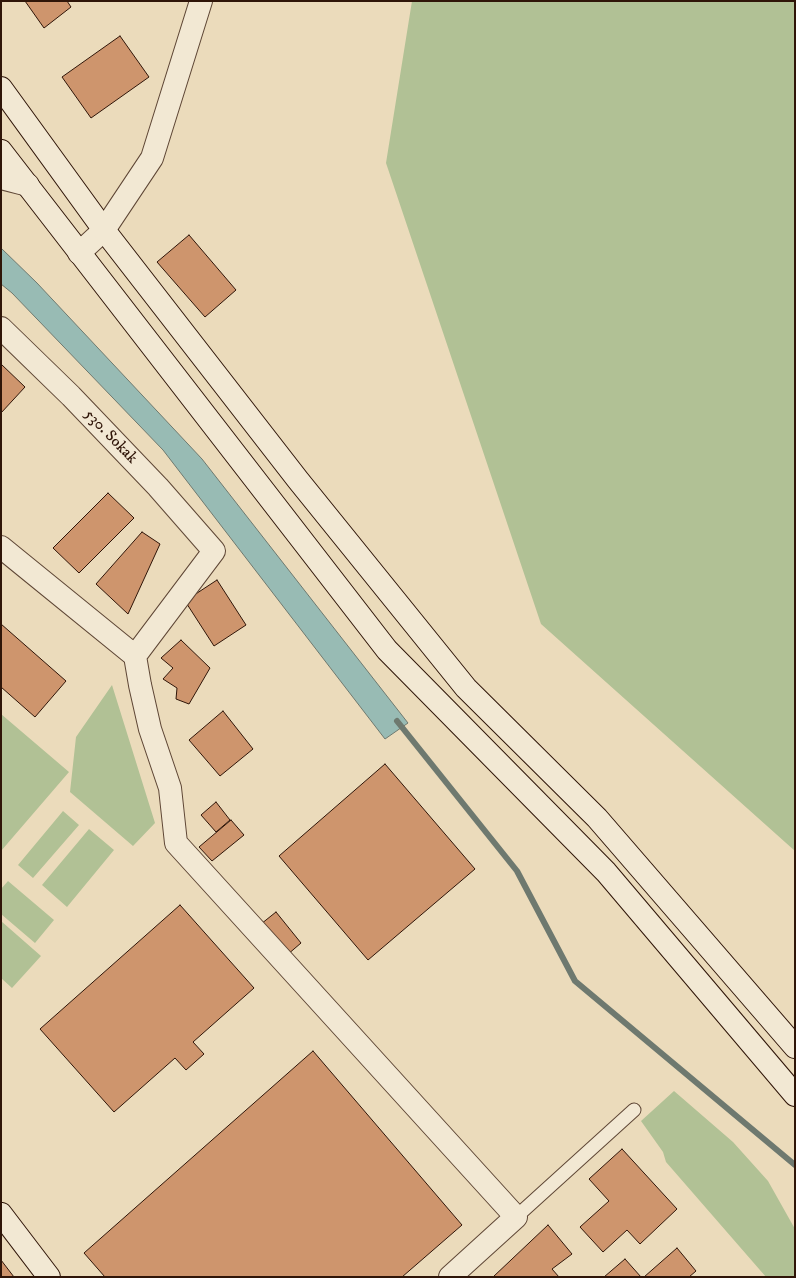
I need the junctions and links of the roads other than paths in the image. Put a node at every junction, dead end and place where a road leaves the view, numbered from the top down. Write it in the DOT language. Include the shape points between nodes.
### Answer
graph roads {
  1 [pos="201,1"];
  2 [pos="1,88"];
  3 [pos="1,151"];
  4 [pos="1,178"];
  5 [pos="28,185"];
  6 [pos="104,230"];
  7 [pos="79,253"];
  8 [pos="1,328"];
  9 [pos="1,547"];
  10 [pos="135,656"];
  11 [pos="795,1047"];
  12 [pos="795,1095"];
  13 [pos="634,1110"];
  14 [pos="1,1214"];
  15 [pos="516,1217"];
  16 [pos="49,1277"];
  17 [pos="450,1277"];
  1 -- 6 [label="street" via="152,158"];
  2 -- 6 [label="street"];
  3 -- 5 [label="street"];
  4 -- 5 [label="street"];
  5 -- 7 [label="street"];
  6 -- 7 [label="street"];
  6 -- 11 [label="street" via="298,480 466,688 597,818"];
  7 -- 12 [label="street" via="387,650 606,872"];
  8 -- 10 [label="street, 530. Sokak" via="71,396 214,551"];
  9 -- 10 [label="street"];
  10 -- 15 [label="street" via="150,729 170,788 176,843"];
  13 -- 15 [label="lane"];
  14 -- 16 [label="street"];
  15 -- 17 [label="street"];
}
